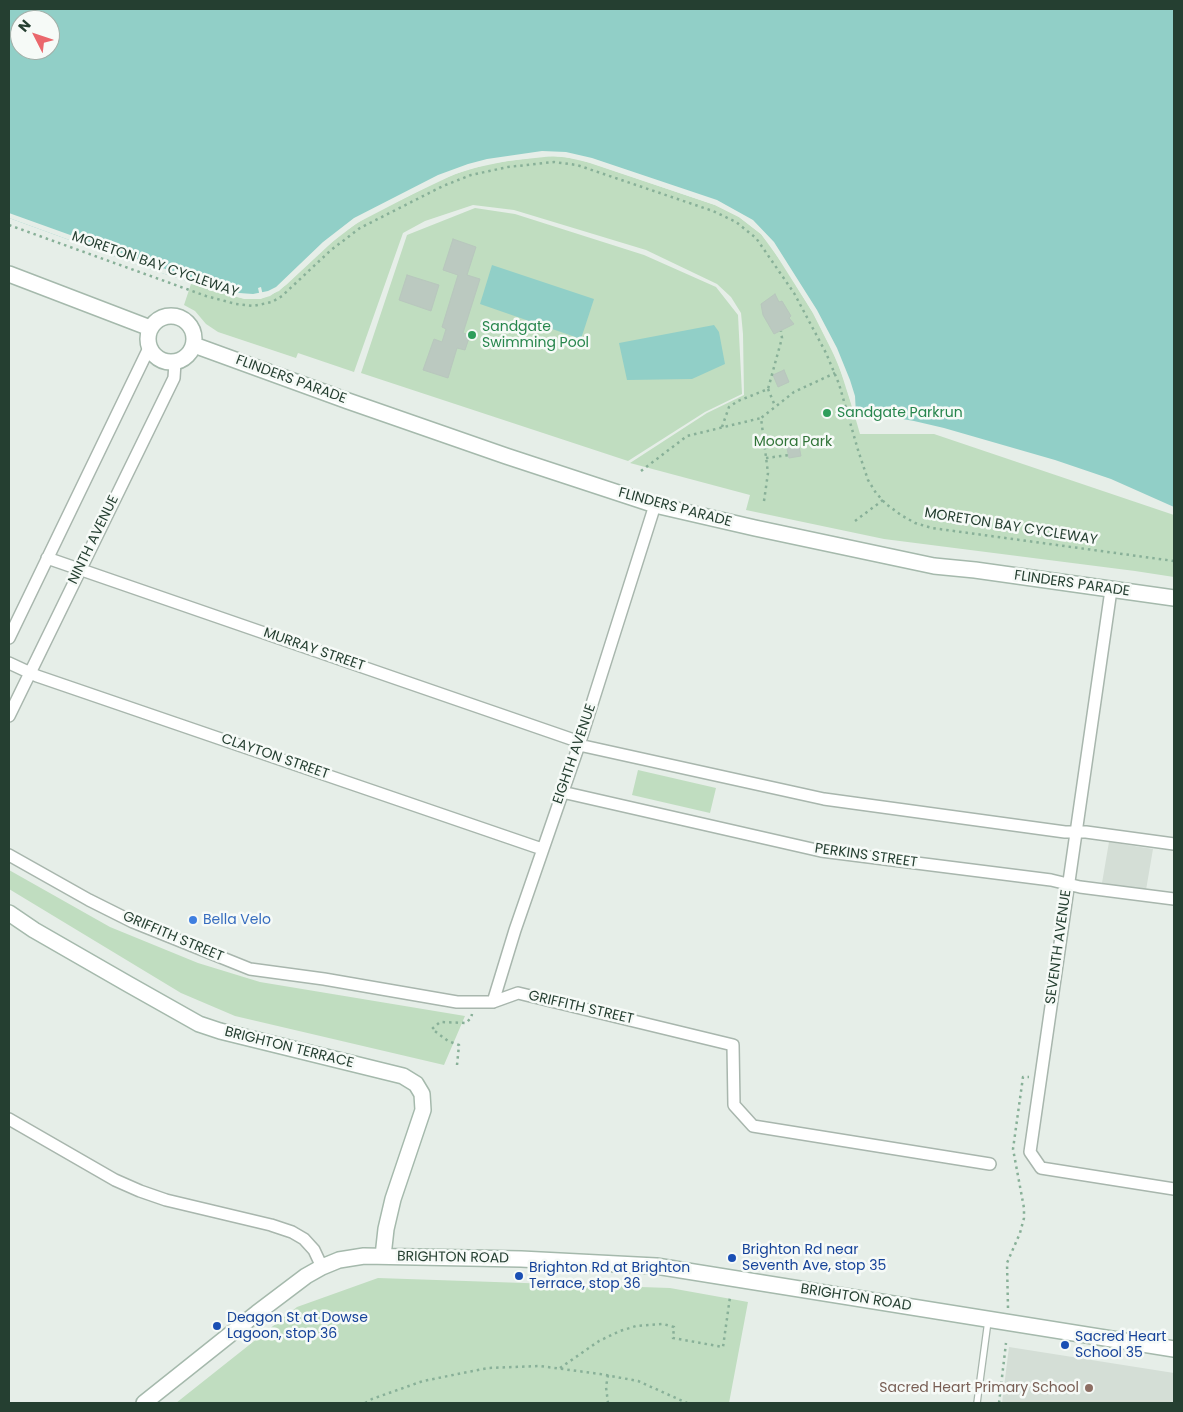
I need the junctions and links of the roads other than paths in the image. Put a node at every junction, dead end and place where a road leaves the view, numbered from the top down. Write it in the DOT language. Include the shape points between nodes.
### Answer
graph roads {
  1 [pos="9,274"];
  2 [pos="150,328"];
  3 [pos="194,345"];
  4 [pos="149,348"];
  5 [pos="175,362"];
  6 [pos="654,505"];
  7 [pos="47,558"];
  8 [pos="80,569"];
  9 [pos="1111,590"];
  10 [pos="1174,598"];
  11 [pos="9,638"];
  12 [pos="9,662"];
  13 [pos="30,673"];
  14 [pos="9,716"];
  15 [pos="579,745"];
  16 [pos="562,792"];
  17 [pos="1076,832"];
  18 [pos="1174,844"];
  19 [pos="542,850"];
  20 [pos="9,854"];
  21 [pos="1068,883"];
  22 [pos="1174,900"];
  23 [pos="9,913"];
  24 [pos="493,1002"];
  25 [pos="9,1119"];
  26 [pos="990,1164"];
  27 [pos="1174,1189"];
  28 [pos="383,1256"];
  29 [pos="322,1267"];
  30 [pos="988,1319"];
  31 [pos="1174,1350"];
  32 [pos="144,1403"];
  33 [pos="977,1403"];
  1 -- 2 [label="main road"];
  2 -- 3 [label="main road" via="169,315 183,318 193,330"];
  2 -- 4 [label="main road"];
  3 -- 5 [label="main road" via="187,356"];
  3 -- 6 [label="main road, FLINDERS PARADE" via="348,402"];
  4 -- 5 [label="main road" via="160,360"];
  4 -- 7 [label="street"];
  5 -- 8 [label="street, NINTH AVENUE" via="174,378"];
  6 -- 9 [label="main road, FLINDERS PARADE" via="934,566"];
  6 -- 15 [label="street, EIGHTH AVENUE"];
  7 -- 8 [label="street, MURRAY STREET"];
  7 -- 11 [label="street"];
  8 -- 13 [label="street, NINTH AVENUE"];
  8 -- 15 [label="street, MURRAY STREET" via="574,740"];
  9 -- 10 [label="main road, FLINDERS PARADE"];
  9 -- 17 [label="street, SEVENTH AVENUE"];
  12 -- 13 [label="street, CLAYTON STREET"];
  13 -- 14 [label="street, NINTH AVENUE"];
  13 -- 19 [label="street, CLAYTON STREET"];
  15 -- 16 [label="street, EIGHTH AVENUE"];
  15 -- 17 [label="street" via="824,799"];
  16 -- 19 [label="street, EIGHTH AVENUE"];
  16 -- 21 [label="street, PERKINS STREET" via="821,850"];
  17 -- 18 [label="street"];
  17 -- 21 [label="street, SEVENTH AVENUE"];
  19 -- 24 [label="street, EIGHTH AVENUE"];
  20 -- 24 [label="street, GRIFFITH STREET" via="133,922 250,969 457,1002"];
  21 -- 22 [label="street, PERKINS STREET"];
  21 -- 27 [label="street, SEVENTH AVENUE" via="1030,1152 1041,1168"];
  23 -- 28 [label="main road, BRIGHTON TERRACE" via="200,1024 403,1076 416,1084 422,1094 423,1110 393,1199"];
  24 -- 26 [label="street, GRIFFITH STREET" via="518,993 733,1044 734,1105 753,1126"];
  25 -- 29 [label="street" via="140,1191 292,1232 314,1250"];
  28 -- 29 [label="main road, BRIGHTON ROAD" via="339,1260"];
  28 -- 30 [label="main road, BRIGHTON ROAD" via="656,1266"];
  29 -- 32 [label="main road, BRIGHTON ROAD" via="257,1313"];
  30 -- 31 [label="main road, BRIGHTON ROAD"];
  30 -- 33 [label="lane"];
}
